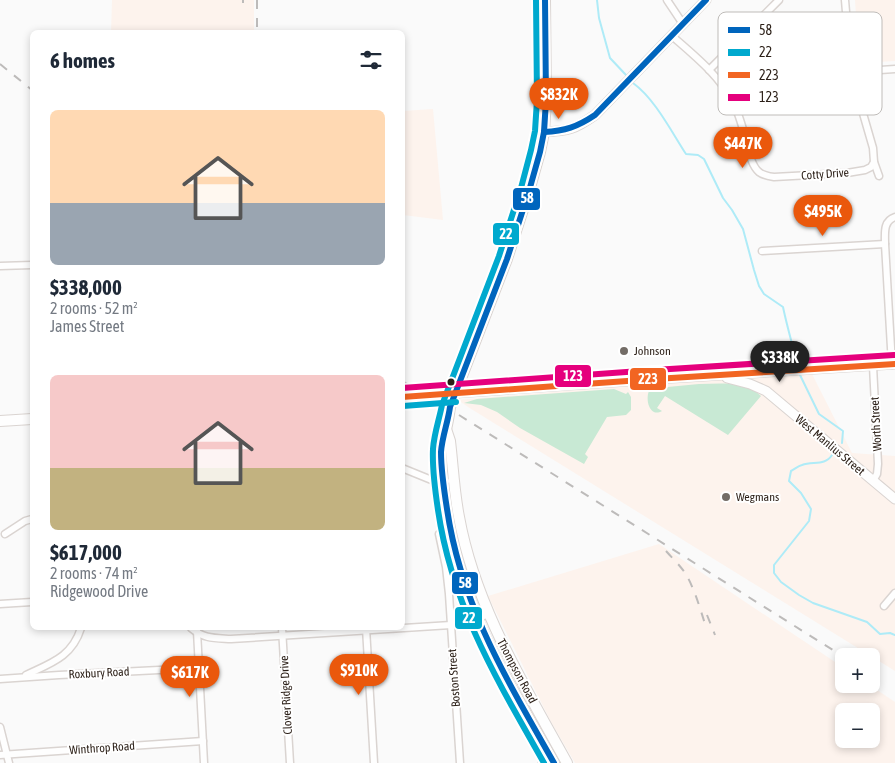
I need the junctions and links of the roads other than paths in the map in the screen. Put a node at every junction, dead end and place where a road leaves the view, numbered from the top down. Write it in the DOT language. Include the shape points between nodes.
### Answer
graph roads {
  1 [pos="546,0"];
  2 [pos="667,0"];
  3 [pos="706,0"];
  4 [pos="779,0"];
  5 [pos="767,12"];
  6 [pos="683,24"];
  7 [pos="672,36"];
  8 [pos="718,61"];
  9 [pos="895,69"];
  10 [pos="709,70"];
  11 [pos="882,70"];
  12 [pos="718,80"];
  13 [pos="738,115"];
  14 [pos="863,115"];
  15 [pos="544,132"];
  16 [pos="874,162"];
  17 [pos="879,176"];
  18 [pos="892,218"];
  19 [pos="885,244"];
  20 [pos="762,251"];
  21 [pos="30,265"];
  22 [pos="0,266"];
  23 [pos="891,290"];
  24 [pos="894,364"];
  25 [pos="873,366"];
  26 [pos="757,373"];
  27 [pos="714,376"];
  28 [pos="766,391"];
  29 [pos="455,393"];
  30 [pos="405,396"];
  31 [pos="30,419"];
  32 [pos="0,421"];
  33 [pos="446,429"];
  34 [pos="405,469"];
  35 [pos="454,480"];
  36 [pos="442,481"];
  37 [pos="873,481"];
  38 [pos="895,499"];
  39 [pos="30,520"];
  40 [pos="5,534"];
  41 [pos="439,534"];
  42 [pos="895,593"];
  43 [pos="30,602"];
  44 [pos="0,604"];
  45 [pos="884,606"];
  46 [pos="489,614"];
  47 [pos="478,619"];
  48 [pos="451,626"];
  49 [pos="405,628"];
  50 [pos="80,630"];
  51 [pos="197,630"];
  52 [pos="282,630"];
  53 [pos="354,630"];
  54 [pos="366,630"];
  55 [pos="283,636"];
  56 [pos="55,661"];
  57 [pos="199,668"];
  58 [pos="59,675"];
  59 [pos="22,677"];
  60 [pos="0,679"];
  61 [pos="0,727"];
  62 [pos="203,741"];
  63 [pos="4,755"];
  64 [pos="9,763"];
  65 [pos="204,763"];
  66 [pos="290,763"];
  67 [pos="374,763"];
  68 [pos="460,763"];
  69 [pos="554,763"];
  70 [pos="567,763"];
  1 -- 15 [label="main road, Thompson Road"];
  2 -- 6 [label="street"];
  3 -- 6 [label="main road"];
  4 -- 5 [label="street"];
  6 -- 7 [label="main road"];
  7 -- 10 [label="street, Cotty Drive"];
  7 -- 15 [label="main road" via="595,115 576,127"];
  8 -- 10 [label="street"];
  9 -- 11 [label="street"];
  10 -- 12 [label="street, Cotty Drive"];
  13 -- 16 [label="street, Cotty Drive" via="753,165 763,175 847,173 864,170"];
  14 -- 16 [label="street"];
  15 -- 29 [label="main road, Thompson Road" via="507,259"];
  16 -- 17 [label="street"];
  18 -- 19 [label="street" via="886,225"];
  19 -- 20 [label="street"];
  19 -- 23 [label="street"];
  21 -- 22 [label="street"];
  23 -- 24 [label="street"];
  24 -- 25 [label="main road"];
  25 -- 26 [label="main road"];
  25 -- 37 [label="street, Worth Street" via="878,464"];
  26 -- 27 [label="main road"];
  26 -- 28 [label="main road, West Manlius Street"];
  27 -- 28 [label="main road, West Manlius Street" via="744,382"];
  27 -- 29 [label="main road"];
  28 -- 37 [label="main road, West Manlius Street"];
  29 -- 30 [label="main road"];
  29 -- 33 [label="main road, Thompson Road"];
  31 -- 32 [label="main road"];
  33 -- 35 [label="main road, Thompson Road"];
  33 -- 36 [label="main road, Thompson Road" via="442,440"];
  34 -- 36 [label="street"];
  35 -- 36 [label="street"];
  35 -- 46 [label="main road, Thompson Road" via="468,555"];
  36 -- 47 [label="main road, Thompson Road" via="460,570"];
  37 -- 38 [label="main road, West Manlius Street"];
  39 -- 40 [label="street"];
  41 -- 48 [label="street, Boston Street" via="446,567"];
  42 -- 45 [label="street"];
  43 -- 44 [label="street"];
  46 -- 47 [label="street"];
  46 -- 70 [label="main road, Thompson Road"];
  47 -- 48 [label="street"];
  47 -- 69 [label="main road, Thompson Road"];
  48 -- 49 [label="street"];
  48 -- 68 [label="street, Boston Street"];
  50 -- 56 [label="street" via="74,644"];
  51 -- 55 [label="street" via="204,637"];
  51 -- 57 [label="street"];
  52 -- 55 [label="street, Clover Ridge Drive"];
  53 -- 55 [label="street"];
  54 -- 67 [label="street"];
  55 -- 66 [label="street, Clover Ridge Drive"];
  56 -- 58 [label="street"];
  56 -- 59 [label="street"];
  57 -- 58 [label="street, Roxbury Road"];
  57 -- 62 [label="street"];
  58 -- 59 [label="street, Roxbury Road"];
  59 -- 60 [label="street, Roxbury Road"];
  61 -- 63 [label="street"];
  62 -- 63 [label="street, Winthrop Road"];
  62 -- 65 [label="street"];
  63 -- 64 [label="street"];
}
